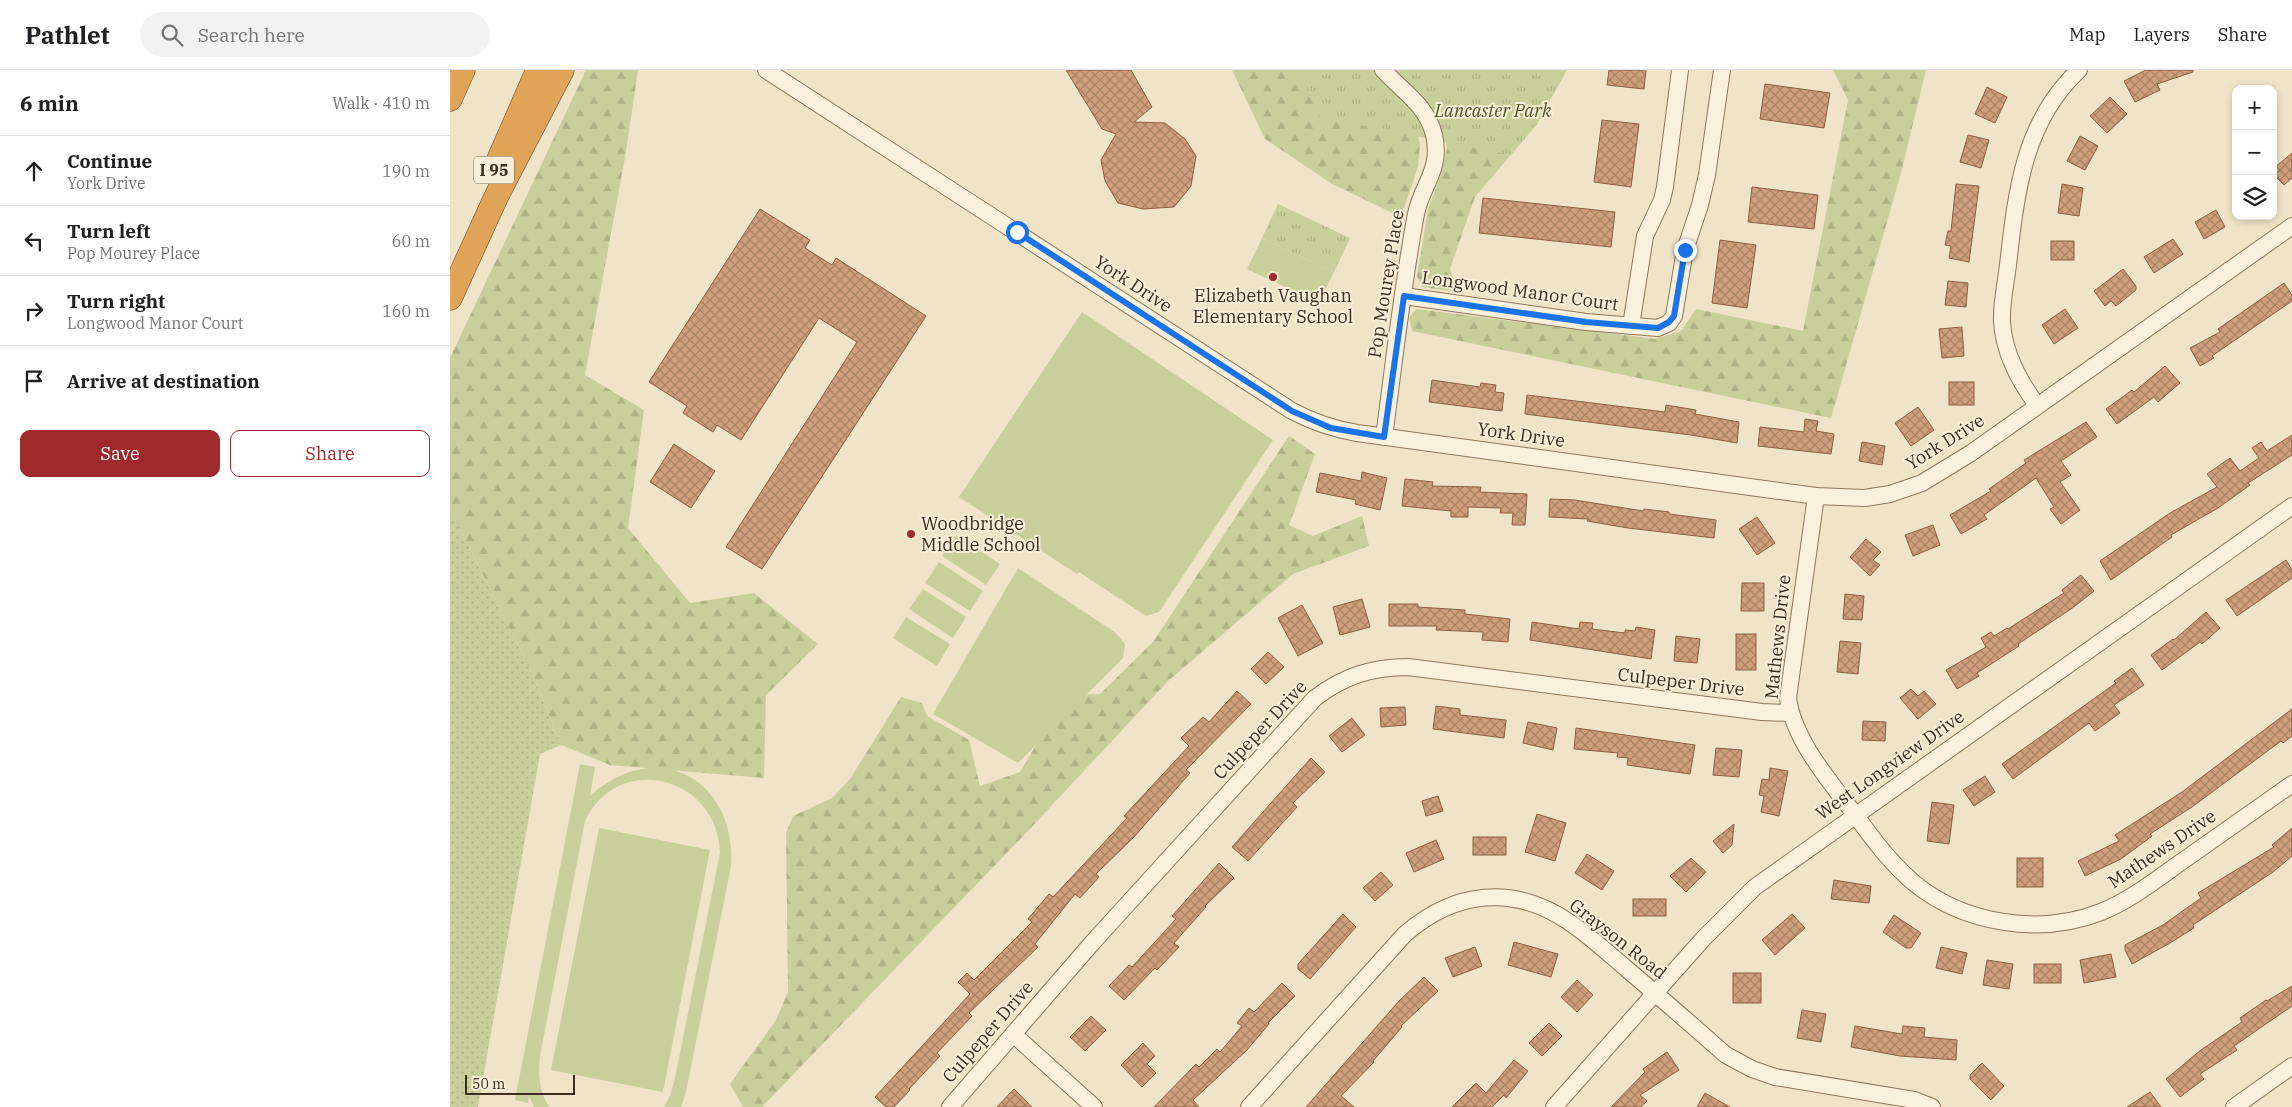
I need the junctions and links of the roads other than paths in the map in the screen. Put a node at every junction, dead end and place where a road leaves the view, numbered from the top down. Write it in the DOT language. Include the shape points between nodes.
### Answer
graph roads {
  1 [pos="463,70"];
  2 [pos="538,70"];
  3 [pos="562,70"];
  4 [pos="766,70"];
  5 [pos="1383,70"];
  6 [pos="1680,70"];
  7 [pos="1722,70"];
  8 [pos="2079,70"];
  9 [pos="450,99"];
  10 [pos="2292,226"];
  11 [pos="450,271"];
  12 [pos="1404,296"];
  13 [pos="450,298"];
  14 [pos="1632,326"];
  15 [pos="2037,405"];
  16 [pos="1384,437"];
  17 [pos="1816,496"];
  18 [pos="2292,506"];
  19 [pos="1790,712"];
  20 [pos="2292,784"];
  21 [pos="1855,815"];
  22 [pos="1655,993"];
  23 [pos="1013,1034"];
  24 [pos="2292,1066"];
  25 [pos="950,1107"];
  26 [pos="1094,1107"];
  27 [pos="1249,1107"];
  28 [pos="1554,1107"];
  29 [pos="1932,1107"];
  30 [pos="2234,1107"];
  1 -- 9 [label="highway"];
  2 -- 11 [label="highway, I 95"];
  3 -- 13 [label="highway" via="497,195"];
  4 -- 16 [label="street, York Drive" via="1292,411 1331,428"];
  5 -- 12 [label="street, Pop Mourey Place" via="1426,115 1436,150 1433,172 1416,215"];
  6 -- 14 [label="street, Longwood Manor Court" via="1666,187 1645,236"];
  7 -- 14 [label="street, Longwood Manor Court" via="1707,175 1685,250 1674,316 1658,328"];
  8 -- 15 [label="street" via="2054,100 2038,127 2016,192 2002,321 2014,368"];
  10 -- 15 [label="street, York Drive"];
  12 -- 14 [label="street, Longwood Manor Court"];
  12 -- 16 [label="street, Pop Mourey Place"];
  15 -- 17 [label="street, York Drive" via="1971,453 1922,483 1876,497"];
  16 -- 17 [label="street, York Drive"];
  17 -- 19 [label="street, Mathews Drive" via="1788,698"];
  18 -- 21 [label="street, West Longview Drive"];
  19 -- 21 [label="street, Mathews Drive" via="1802,742"];
  19 -- 23 [label="street, Culpeper Drive" via="1762,712 1408,667 1387,667 1350,676 1315,698"];
  20 -- 21 [label="street, Mathews Drive" via="2128,898 2087,917 2046,923 1984,918 1936,898 1896,866"];
  21 -- 22 [label="street, West Longview Drive" via="1755,887 1703,938"];
  22 -- 27 [label="street, Grayson Road" via="1570,922 1546,909 1529,902 1491,897 1454,903 1421,920 1404,934"];
  22 -- 28 [label="street, West Longview Drive"];
  22 -- 29 [label="street, Grayson Road" via="1726,1055 1752,1069 1798,1082 1914,1100"];
  23 -- 25 [label="street, Culpeper Drive"];
  23 -- 26 [label="street"];
  24 -- 30 [label="street"];
}
